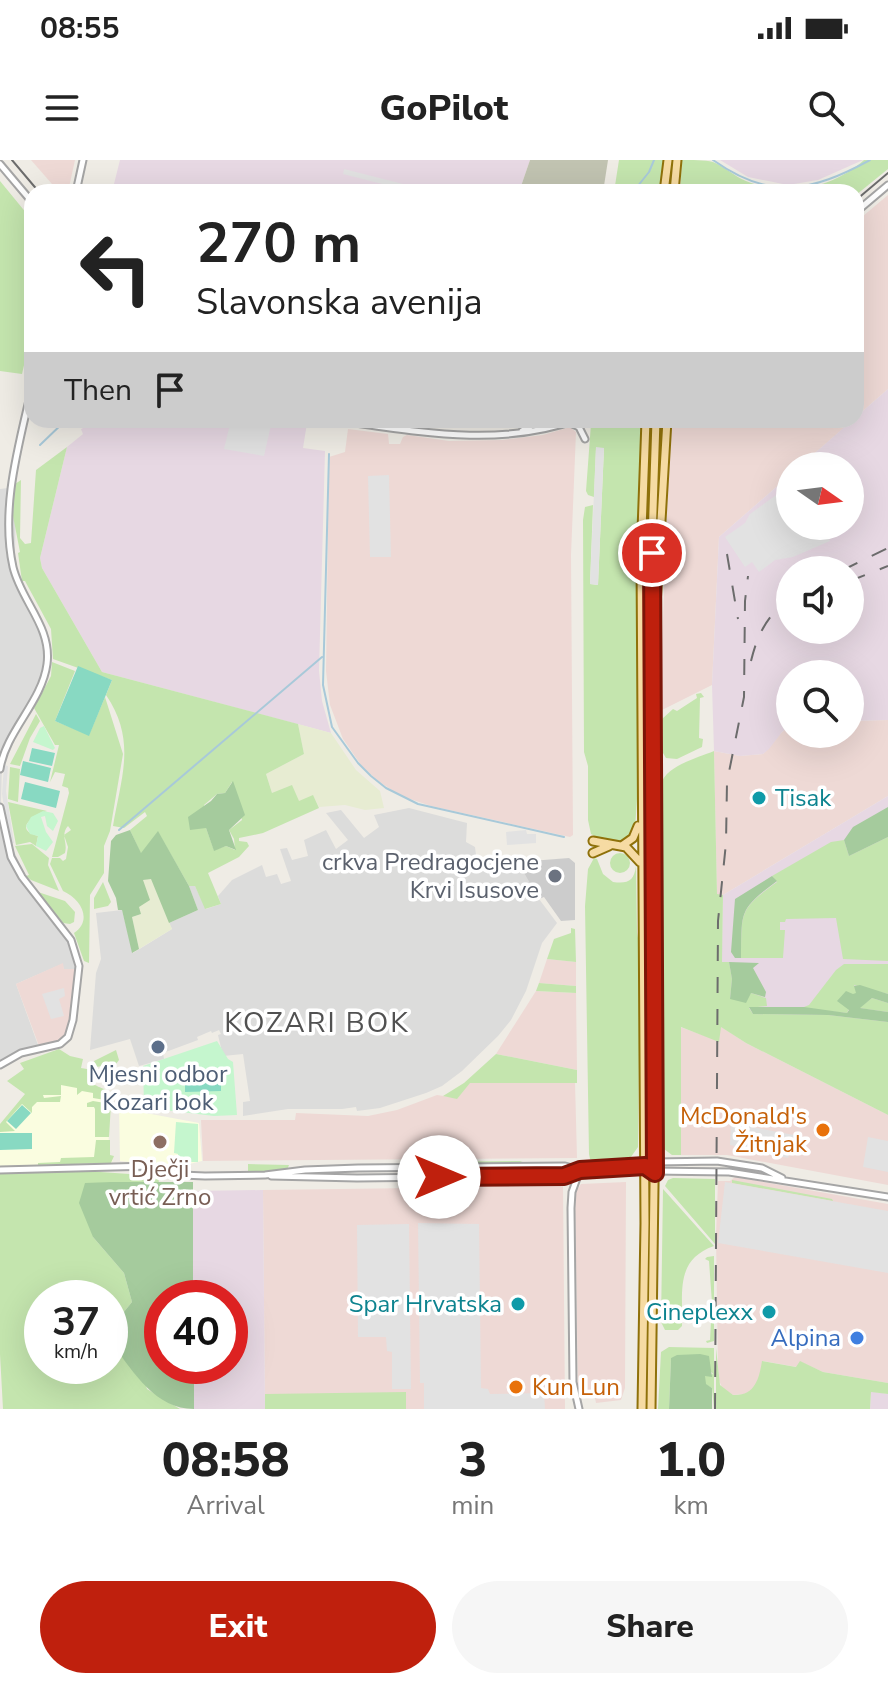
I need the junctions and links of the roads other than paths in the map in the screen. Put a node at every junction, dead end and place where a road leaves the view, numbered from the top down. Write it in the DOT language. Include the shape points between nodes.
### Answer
graph roads {
  1 [pos="83,160"];
  2 [pos="668,160"];
  3 [pos="677,160"];
  4 [pos="0,164"];
  5 [pos="78,184"];
  6 [pos="665,184"];
  7 [pos="676,184"];
  8 [pos="888,185"];
  9 [pos="24,192"];
  10 [pos="864,205"];
  11 [pos="24,425"];
  12 [pos="400,428"];
  13 [pos="527,428"];
  14 [pos="548,428"];
  15 [pos="580,428"];
  16 [pos="646,428"];
  17 [pos="656,428"];
  18 [pos="667,428"];
  19 [pos="518,433"];
  20 [pos="585,439"];
  21 [pos="651,635"];
  22 [pos="0,769"];
  23 [pos="0,807"];
  24 [pos="641,810"];
  25 [pos="593,841"];
  26 [pos="623,845"];
  27 [pos="611,846"];
  28 [pos="593,853"];
  29 [pos="641,864"];
  30 [pos="0,1065"];
  31 [pos="655,1162"];
  32 [pos="645,1166"];
  33 [pos="0,1170"];
  34 [pos="580,1170"];
  35 [pos="655,1173"];
  36 [pos="265,1175"];
  37 [pos="564,1176"];
  38 [pos="782,1178"];
  39 [pos="574,1186"];
  40 [pos="888,1197"];
  41 [pos="579,1409"];
  42 [pos="642,1409"];
  43 [pos="651,1409"];
  1 -- 5 [label="street"];
  2 -- 6 [label="main road"];
  3 -- 7 [label="main road"];
  4 -- 9 [label="street"];
  8 -- 10 [label="street"];
  11 -- 22 [label="street" via="11,487 11,552 20,589 42,627 47,663"];
  12 -- 19 [label="street" via="466,436"];
  13 -- 19 [label="street"];
  14 -- 19 [label="street"];
  15 -- 20 [label="street"];
  16 -- 24 [label="main road"];
  17 -- 21 [label="main road"];
  18 -- 21 [label="main road"];
  21 -- 31 [label="main road"];
  23 -- 30 [label="street" via="11,857 68,935 79,966 68,1037"];
  24 -- 26 [label="main road" via="636,833"];
  24 -- 29 [label="main road"];
  25 -- 27 [label="main road"];
  26 -- 27 [label="main road"];
  26 -- 29 [label="main road"];
  27 -- 28 [label="main road"];
  29 -- 32 [label="main road"];
  31 -- 32 [label="street"];
  31 -- 35 [label="main road"];
  31 -- 38 [label="street" via="738,1163"];
  32 -- 34 [label="street"];
  32 -- 35 [label="street"];
  32 -- 42 [label="main road"];
  33 -- 36 [label="street" via="151,1166 190,1176"];
  34 -- 36 [label="street" via="358,1168"];
  34 -- 37 [label="street"];
  34 -- 39 [label="street"];
  35 -- 38 [label="street" via="716,1171"];
  35 -- 43 [label="main road"];
  36 -- 37 [label="street"];
  37 -- 39 [label="street"];
  38 -- 40 [label="street"];
  39 -- 41 [label="street" via="572,1358"];
}
